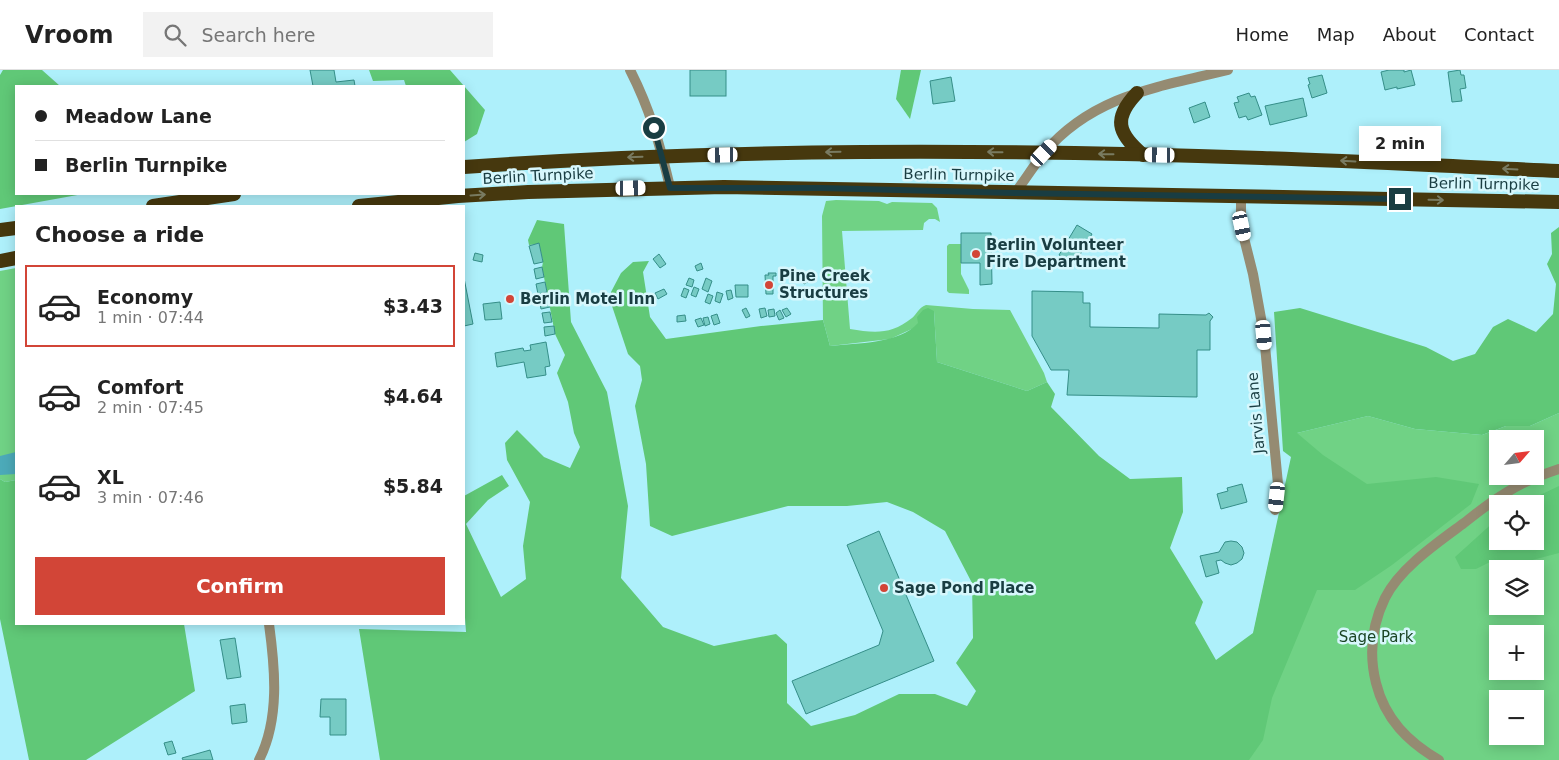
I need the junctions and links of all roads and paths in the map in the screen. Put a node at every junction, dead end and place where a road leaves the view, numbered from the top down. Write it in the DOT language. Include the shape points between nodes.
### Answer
graph roads {
  1 [pos="630,70"];
  2 [pos="1228,70"];
  3 [pos="1137,93"];
  4 [pos="1044,153"];
  5 [pos="1143,155"];
  6 [pos="662,156"];
  7 [pos="465,167"];
  8 [pos="1559,171"];
  9 [pos="670,188"];
  10 [pos="1015,193"];
  11 [pos="228,195"];
  12 [pos="1241,196"];
  13 [pos="1559,202"];
  14 [pos="167,205"];
  15 [pos="369,205"];
  16 [pos="15,228"];
  17 [pos="0,230"];
  18 [pos="15,258"];
  19 [pos="0,261"];
  20 [pos="1559,469"];
  21 [pos="1275,510"];
  22 [pos="269,625"];
  23 [pos="259,760"];
  24 [pos="1439,760"];
  1 -- 6 [label="street" via="645,103"];
  2 -- 3 [label="street"];
  3 -- 4 [label="street" via="1111,102 1078,121"];
  3 -- 5 [label="highway" via="1121,114 1121,125 1125,137"];
  5 -- 4 [label="highway, Berlin Turnpike, one-way"];
  4 -- 6 [label="highway, Berlin Turnpike, one-way"];
  4 -- 10 [label="street"];
  8 -- 5 [label="highway, Berlin Turnpike, one-way"];
  6 -- 7 [label="highway, Berlin Turnpike, one-way"];
  6 -- 9 [label="street"];
  9 -- 10 [label="highway, Berlin Turnpike"];
  15 -- 9 [label="highway, Berlin Turnpike, one-way" via="509,193"];
  10 -- 12 [label="highway, Berlin Turnpike"];
  11 -- 14 [label="highway"];
  12 -- 13 [label="highway, Berlin Turnpike, one-way"];
  12 -- 21 [label="street, Jarvis Lane" via="1242,226 1264,335 1278,484"];
  16 -- 17 [label="highway"];
  18 -- 19 [label="highway"];
  20 -- 24 [label="street" via="1504,494 1442,539 1411,565 1385,597 1372,642 1372,666 1377,688 1395,724 1422,750"];
  22 -- 23 [label="street" via="274,696 267,743"];
}
